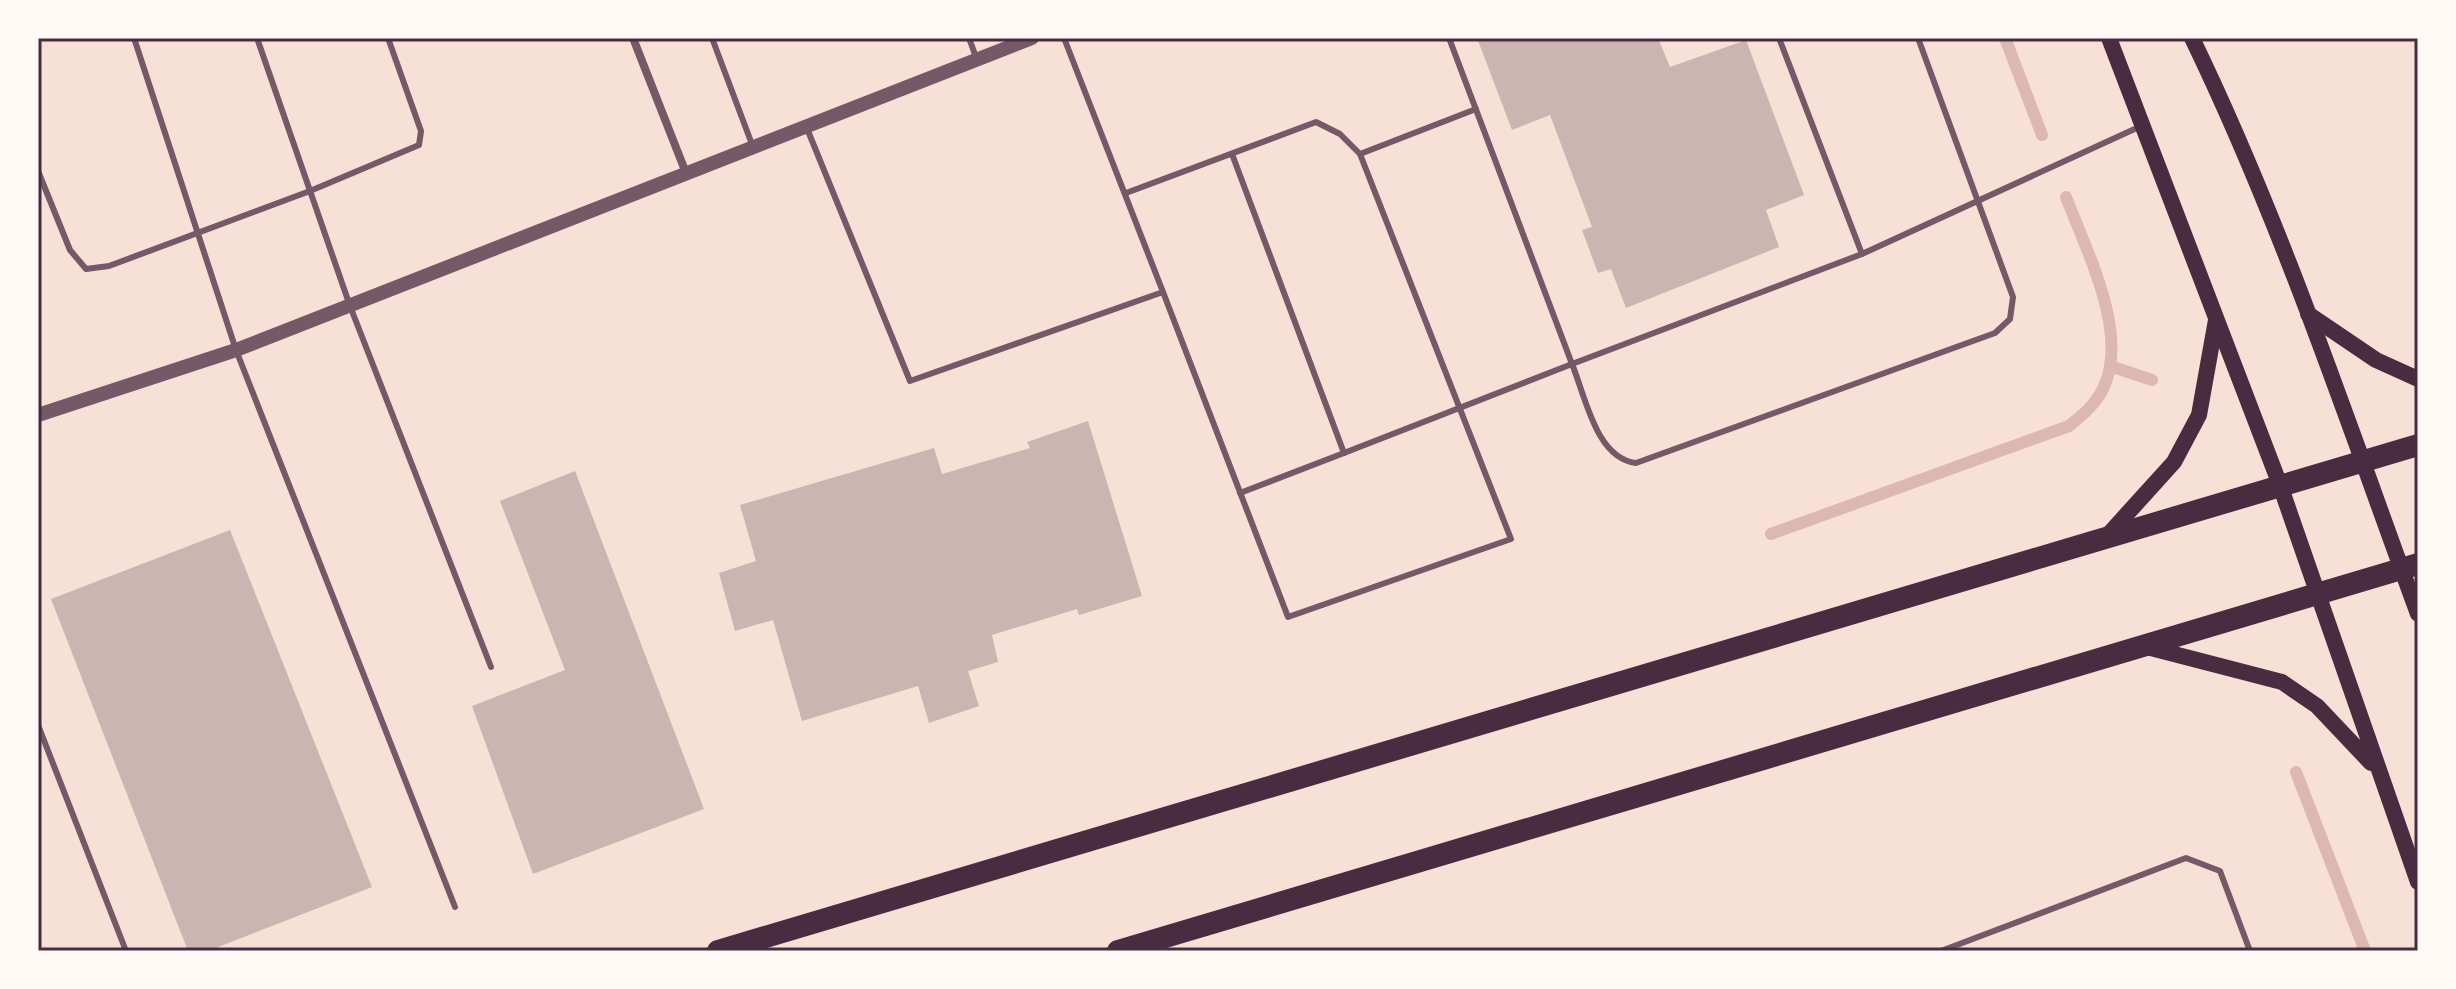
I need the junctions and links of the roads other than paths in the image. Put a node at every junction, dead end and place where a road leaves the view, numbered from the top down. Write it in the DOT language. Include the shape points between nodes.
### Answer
graph roads {
  1 [pos="134,38"];
  2 [pos="257,38"];
  3 [pos="388,38"];
  4 [pos="633,38"];
  5 [pos="712,38"];
  6 [pos="969,38"];
  7 [pos="1032,38"];
  8 [pos="1064,38"];
  9 [pos="1449,38"];
  10 [pos="1779,38"];
  11 [pos="1918,38"];
  12 [pos="2109,38"];
  13 [pos="2192,38"];
  14 [pos="977,60"];
  15 [pos="1476,109"];
  16 [pos="2143,125"];
  17 [pos="806,126"];
  18 [pos="753,147"];
  19 [pos="1232,154"];
  20 [pos="1360,154"];
  21 [pos="38,171"];
  22 [pos="686,173"];
  23 [pos="310,191"];
  24 [pos="1126,193"];
  25 [pos="1978,201"];
  26 [pos="198,232"];
  27 [pos="1862,254"];
  28 [pos="1163,292"];
  29 [pos="350,306"];
  30 [pos="2308,314"];
  31 [pos="2217,318"];
  32 [pos="236,350"];
  33 [pos="1572,364"];
  34 [pos="2418,379"];
  35 [pos="1460,408"];
  36 [pos="38,415"];
  37 [pos="2418,445"];
  38 [pos="1344,453"];
  39 [pos="2365,460"];
  40 [pos="2280,485"];
  41 [pos="1240,493"];
  42 [pos="2107,536"];
  43 [pos="2410,566"];
  44 [pos="2318,595"];
  45 [pos="2418,614"];
  46 [pos="2142,645"];
  47 [pos="491,667"];
  48 [pos="38,725"];
  49 [pos="2377,769"];
  50 [pos="2418,882"];
  51 [pos="455,907"];
  52 [pos="126,951"];
  53 [pos="718,951"];
  54 [pos="1118,951"];
  55 [pos="1941,951"];
  56 [pos="2250,951"];
  1 -- 26 [label="lane"];
  2 -- 23 [label="lane"];
  3 -- 23 [label="lane" via="421,131 419,145"];
  4 -- 22 [label="street"];
  5 -- 18 [label="lane"];
  6 -- 14 [label="lane"];
  7 -- 14 [label="street"];
  8 -- 24 [label="lane"];
  9 -- 15 [label="lane"];
  10 -- 27 [label="lane"];
  11 -- 25 [label="lane"];
  12 -- 16 [label="main road"];
  13 -- 30 [label="main road" via="2232,121"];
  14 -- 17 [label="street"];
  15 -- 20 [label="lane"];
  15 -- 33 [label="lane"];
  16 -- 25 [label="lane"];
  16 -- 31 [label="main road"];
  17 -- 18 [label="street"];
  17 -- 28 [label="lane" via="910,381"];
  18 -- 22 [label="street"];
  19 -- 20 [label="lane" via="1316,122 1340,134"];
  19 -- 24 [label="lane"];
  19 -- 38 [label="lane"];
  20 -- 35 [label="lane"];
  21 -- 26 [label="lane" via="70,250 86,269 109,266"];
  22 -- 29 [label="street"];
  23 -- 26 [label="lane"];
  23 -- 29 [label="lane"];
  24 -- 28 [label="lane"];
  25 -- 27 [label="lane"];
  25 -- 33 [label="lane" via="2013,297 2010,319 1995,333 1636,463 1620,461 1607,448"];
  26 -- 32 [label="lane"];
  27 -- 33 [label="lane"];
  28 -- 41 [label="lane"];
  29 -- 32 [label="street"];
  29 -- 47 [label="lane"];
  30 -- 34 [label="main road" via="2376,360"];
  30 -- 39 [label="main road"];
  31 -- 40 [label="main road"];
  31 -- 42 [label="main road" via="2199,415 2174,462"];
  32 -- 36 [label="street"];
  32 -- 51 [label="lane"];
  33 -- 35 [label="lane"];
  35 -- 38 [label="lane"];
  35 -- 41 [label="lane" via="1511,539 1288,617"];
  37 -- 39 [label="highway"];
  38 -- 41 [label="lane"];
  39 -- 40 [label="highway"];
  39 -- 43 [label="main road"];
  40 -- 42 [label="highway"];
  40 -- 44 [label="main road"];
  42 -- 53 [label="highway"];
  43 -- 44 [label="highway"];
  43 -- 45 [label="main road"];
  44 -- 46 [label="highway"];
  44 -- 49 [label="main road"];
  46 -- 49 [label="main road" via="2282,682 2317,706"];
  46 -- 54 [label="highway"];
  48 -- 52 [label="lane"];
  49 -- 50 [label="main road"];
  55 -- 56 [label="lane" via="2186,858 2220,871"];
}
